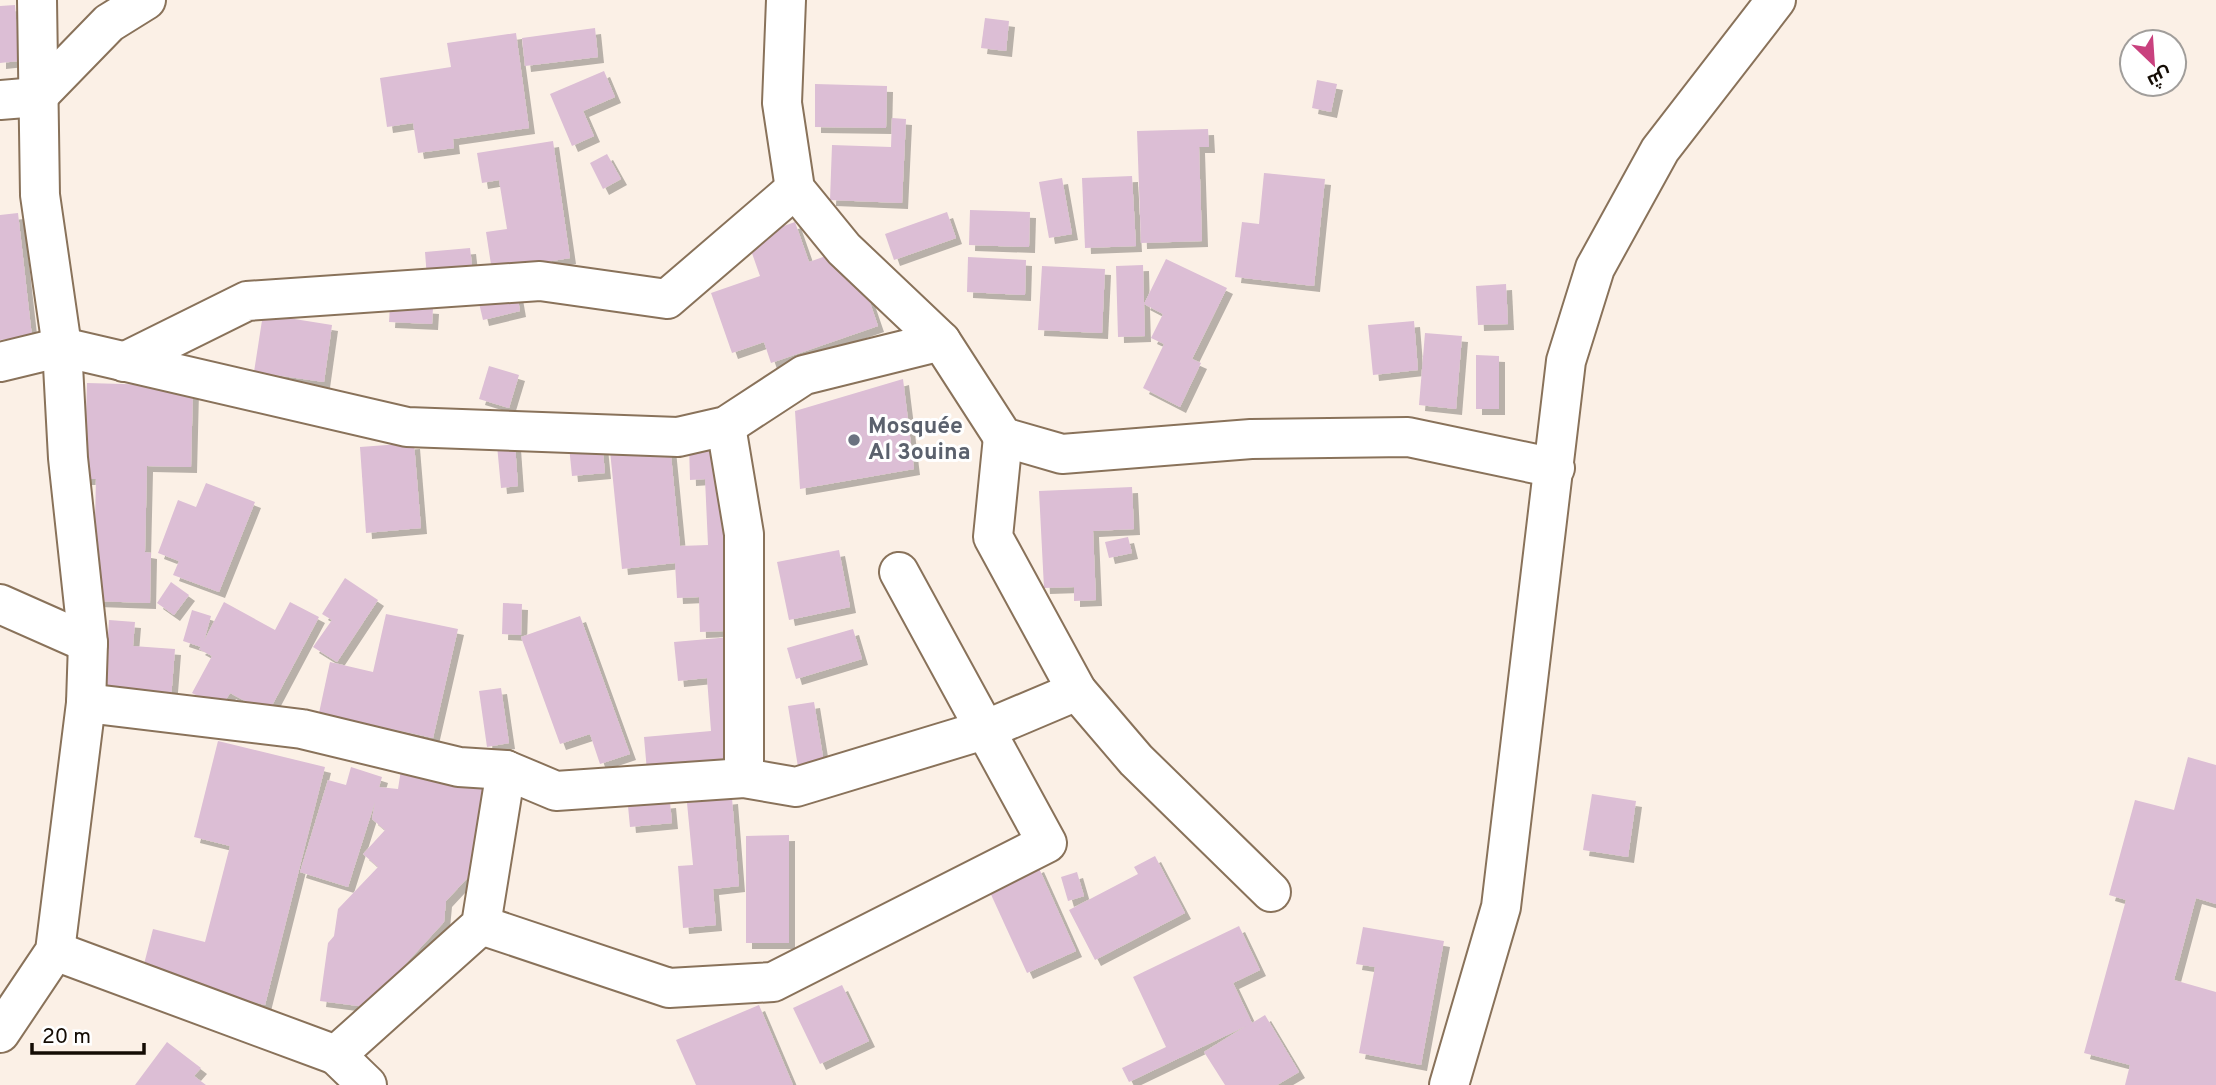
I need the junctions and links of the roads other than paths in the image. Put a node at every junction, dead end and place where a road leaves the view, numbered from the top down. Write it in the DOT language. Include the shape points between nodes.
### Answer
graph roads {
  1 [pos="37,0"];
  2 [pos="56,0"];
  3 [pos="146,0"];
  4 [pos="786,0"];
  5 [pos="1776,0"];
  6 [pos="18,99"];
  7 [pos="794,189"];
  8 [pos="941,341"];
  9 [pos="62,347"];
  10 [pos="0,362"];
  11 [pos="124,362"];
  12 [pos="726,426"];
  13 [pos="1003,437"];
  14 [pos="1555,468"];
  15 [pos="899,572"];
  16 [pos="0,604"];
  17 [pos="88,643"];
  18 [pos="1077,691"];
  19 [pos="86,703"];
  20 [pos="987,729"];
  21 [pos="506,770"];
  22 [pos="744,778"];
  23 [pos="1271,892"];
  24 [pos="481,925"];
  25 [pos="55,951"];
  26 [pos="0,1033"];
  27 [pos="336,1055"];
  28 [pos="367,1085"];
  29 [pos="1449,1085"];
  1 -- 6 [label="street"];
  2 -- 6 [label="street"];
  3 -- 6 [label="street" via="109,23"];
  4 -- 7 [label="street" via="782,103"];
  5 -- 14 [label="street" via="1660,150 1595,268 1566,360"];
  6 -- 9 [label="street" via="40,195"];
  7 -- 8 [label="street" via="844,250"];
  7 -- 11 [label="street" via="667,299 540,281 247,302"];
  8 -- 12 [label="street" via="804,375"];
  8 -- 13 [label="street"];
  9 -- 10 [label="street"];
  9 -- 11 [label="street"];
  9 -- 17 [label="street" via="68,458"];
  11 -- 12 [label="street" via="407,427 678,437"];
  12 -- 22 [label="street" via="744,534"];
  13 -- 14 [label="street" via="1062,454 1251,439 1408,437"];
  13 -- 18 [label="street" via="993,537"];
  14 -- 29 [label="street" via="1501,907"];
  15 -- 20 [label="street"];
  16 -- 17 [label="street"];
  17 -- 19 [label="street"];
  18 -- 20 [label="street"];
  18 -- 23 [label="street" via="1136,760"];
  19 -- 21 [label="street" via="302,729 459,767"];
  19 -- 25 [label="street"];
  20 -- 22 [label="street" via="796,787"];
  20 -- 24 [label="street" via="1047,844 773,982 669,988"];
  21 -- 22 [label="street" via="556,791"];
  21 -- 24 [label="street"];
  24 -- 27 [label="street"];
  25 -- 26 [label="street"];
  25 -- 27 [label="street"];
  27 -- 28 [label="street"];
}
